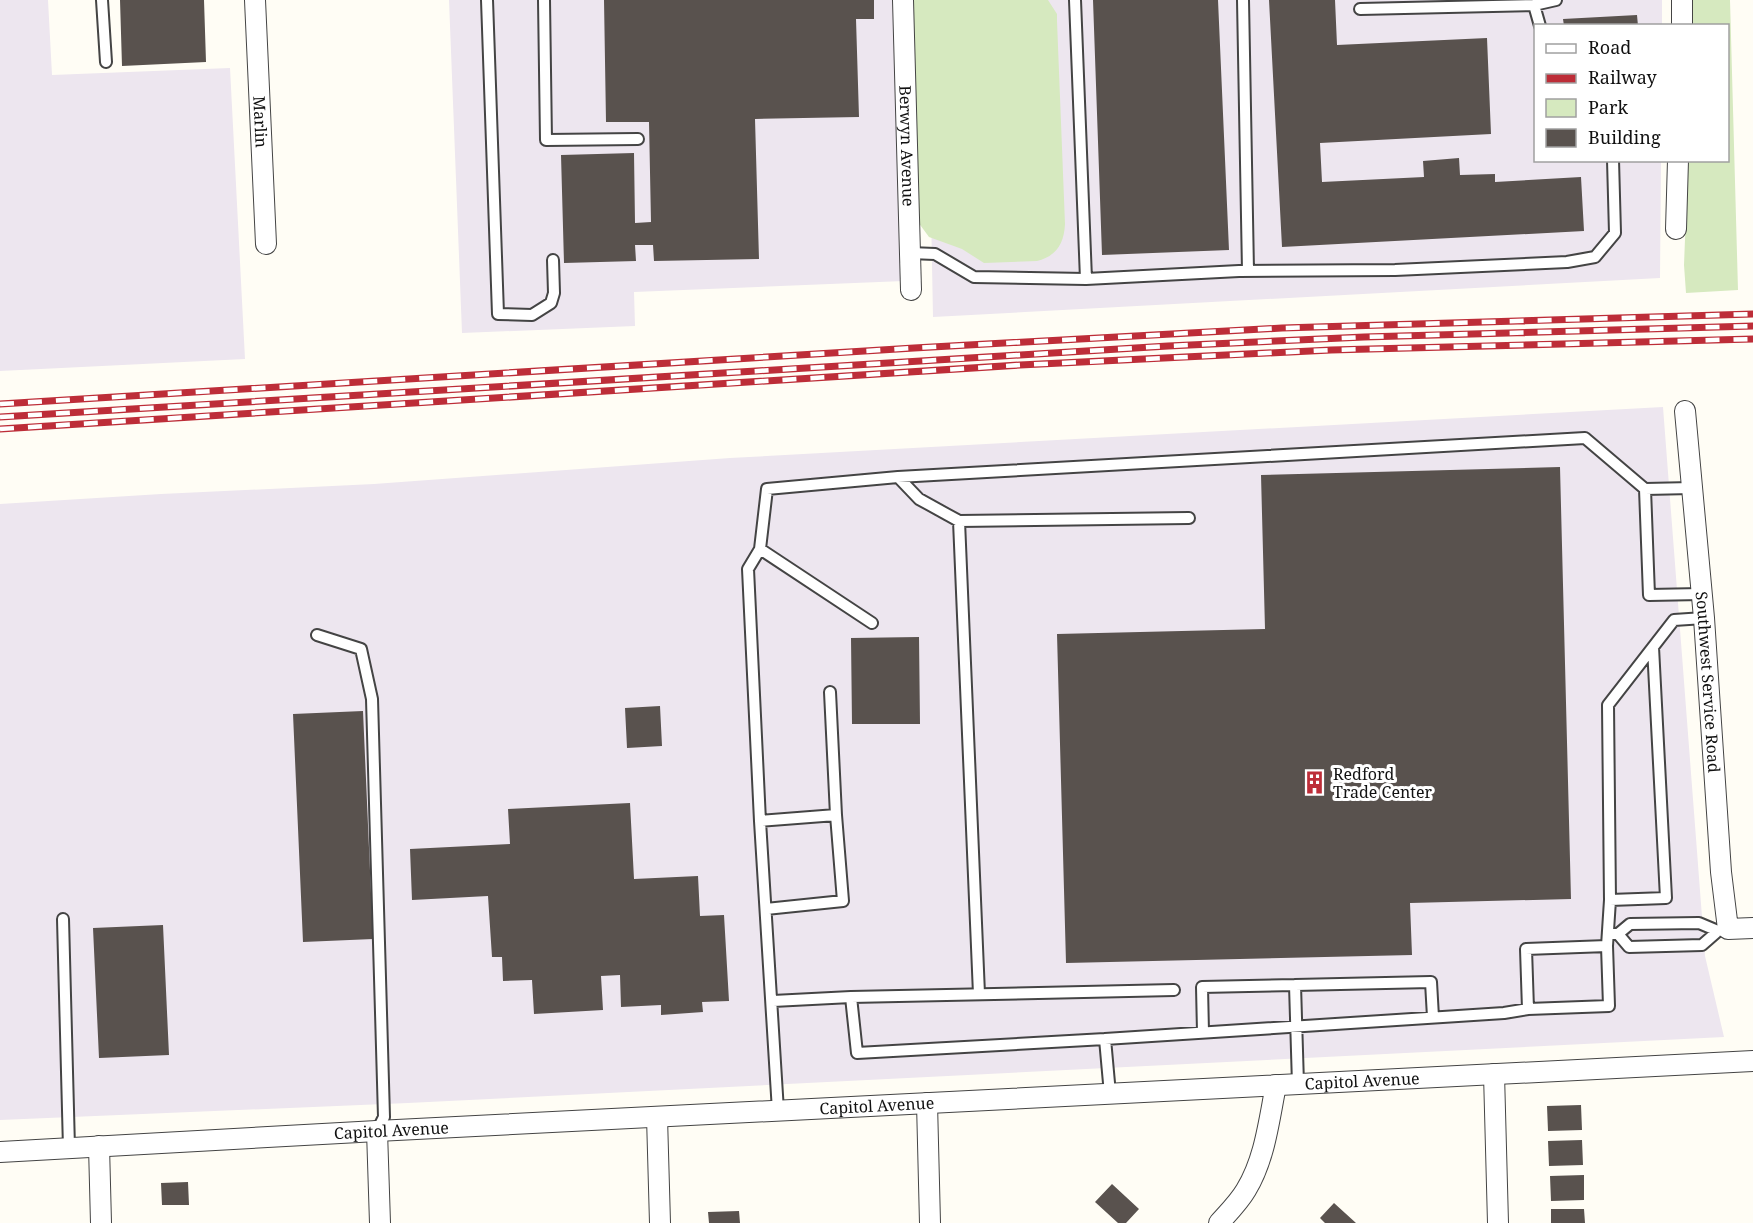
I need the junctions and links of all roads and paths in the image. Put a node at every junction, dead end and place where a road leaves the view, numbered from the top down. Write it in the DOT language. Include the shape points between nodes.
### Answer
graph roads {
  1 [pos="102,0"];
  2 [pos="255,0"];
  3 [pos="487,0"];
  4 [pos="544,0"];
  5 [pos="903,0"];
  6 [pos="1075,0"];
  7 [pos="1242,0"];
  8 [pos="1556,0"];
  9 [pos="1682,0"];
  10 [pos="1534,4"];
  11 [pos="1360,9"];
  12 [pos="1539,24"];
  13 [pos="1682,24"];
  14 [pos="106,62"];
  15 [pos="638,139"];
  16 [pos="1612,162"];
  17 [pos="1678,162"];
  18 [pos="1676,230"];
  19 [pos="266,244"];
  20 [pos="910,253"];
  21 [pos="553,260"];
  22 [pos="1248,270"];
  23 [pos="1086,279"];
  24 [pos="912,290"];
  25 [pos="1686,411"];
  26 [pos="898,477"];
  27 [pos="1692,488"];
  28 [pos="1645,489"];
  29 [pos="1189,518"];
  30 [pos="959,521"];
  31 [pos="760,549"];
  32 [pos="1701,594"];
  33 [pos="1704,618"];
  34 [pos="872,623"];
  35 [pos="317,635"];
  36 [pos="1653,647"];
  37 [pos="830,692"];
  38 [pos="836,815"];
  39 [pos="760,821"];
  40 [pos="1610,900"];
  41 [pos="766,909"];
  42 [pos="63,919"];
  43 [pos="1753,928"];
  44 [pos="1723,930"];
  45 [pos="1613,934"];
  46 [pos="1607,946"];
  47 [pos="1295,985"];
  48 [pos="1174,990"];
  49 [pos="979,994"];
  50 [pos="851,997"];
  51 [pos="773,1001"];
  52 [pos="1527,1009"];
  53 [pos="1433,1017"];
  54 [pos="1296,1026"];
  55 [pos="1203,1032"];
  56 [pos="1105,1039"];
  57 [pos="1753,1061"];
  58 [pos="1494,1074"];
  59 [pos="1298,1084"];
  60 [pos="1276,1085"];
  61 [pos="1110,1094"];
  62 [pos="927,1103"];
  63 [pos="778,1111"];
  64 [pos="657,1117"];
  65 [pos="377,1131"];
  66 [pos="99,1146"];
  67 [pos="69,1148"];
  68 [pos="0,1152"];
  69 [pos="102,1223"];
  70 [pos="380,1223"];
  71 [pos="660,1223"];
  72 [pos="930,1223"];
  73 [pos="1219,1223"];
  74 [pos="1498,1223"];
  1 -- 14 [label="lane"];
  2 -- 19 [label="street, Marlin"];
  3 -- 21 [label="lane" via="498,314 532,315 551,303"];
  4 -- 15 [label="lane" via="546,141"];
  5 -- 20 [label="street, Berwyn Avenue"];
  6 -- 23 [label="lane"];
  7 -- 22 [label="lane"];
  8 -- 10 [label="lane"];
  9 -- 13 [label="street"];
  10 -- 11 [label="lane"];
  10 -- 12 [label="lane"];
  16 -- 22 [label="lane" via="1615,233 1595,257 1567,262 1395,270"];
  17 -- 18 [label="street"];
  20 -- 23 [label="lane" via="935,254 974,277"];
  20 -- 24 [label="street, Berwyn Avenue"];
  22 -- 23 [label="lane"];
  25 -- 27 [label="street, Southwest Service Road"];
  26 -- 28 [label="lane" via="1585,438"];
  26 -- 30 [label="lane" via="919,499"];
  26 -- 31 [label="lane" via="767,489"];
  27 -- 28 [label="lane"];
  27 -- 32 [label="street, Southwest Service Road"];
  28 -- 32 [label="lane" via="1649,595"];
  29 -- 30 [label="lane"];
  30 -- 49 [label="lane"];
  31 -- 34 [label="lane"];
  31 -- 39 [label="lane" via="748,569"];
  32 -- 33 [label="street, Southwest Service Road"];
  33 -- 36 [label="lane" via="1674,620"];
  33 -- 44 [label="street, Southwest Service Road"];
  35 -- 65 [label="lane" via="362,649 372,699 384,1117"];
  36 -- 40 [label="lane" via="1608,705"];
  36 -- 40 [label="lane" via="1666,898"];
  37 -- 38 [label="lane"];
  38 -- 39 [label="lane"];
  38 -- 41 [label="lane" via="843,902"];
  39 -- 41 [label="lane"];
  40 -- 45 [label="lane"];
  41 -- 51 [label="lane"];
  42 -- 67 [label="lane"];
  43 -- 44 [label="street"];
  44 -- 45 [label="lane" via="1699,923 1630,924"];
  44 -- 45 [label="lane" via="1701,945 1629,947"];
  45 -- 46 [label="lane"];
  46 -- 52 [label="lane" via="1526,949"];
  46 -- 52 [label="lane" via="1609,1006"];
  47 -- 53 [label="lane" via="1431,982"];
  47 -- 54 [label="lane"];
  47 -- 55 [label="lane" via="1202,987"];
  48 -- 49 [label="lane"];
  49 -- 50 [label="lane"];
  50 -- 51 [label="lane"];
  50 -- 56 [label="lane" via="857,1053"];
  51 -- 63 [label="lane"];
  52 -- 53 [label="lane"];
  53 -- 54 [label="lane"];
  54 -- 55 [label="lane"];
  54 -- 59 [label="lane"];
  55 -- 56 [label="lane"];
  56 -- 61 [label="lane"];
  57 -- 58 [label="street, Capitol Avenue"];
  58 -- 59 [label="street, Capitol Avenue"];
  58 -- 74 [label="street"];
  59 -- 60 [label="street, Capitol Avenue"];
  60 -- 61 [label="street, Capitol Avenue"];
  60 -- 73 [label="street" via="1253,1178"];
  61 -- 62 [label="street, Capitol Avenue"];
  62 -- 63 [label="street, Capitol Avenue"];
  62 -- 72 [label="street"];
  63 -- 64 [label="street, Capitol Avenue"];
  64 -- 65 [label="street, Capitol Avenue"];
  64 -- 71 [label="street"];
  65 -- 66 [label="street, Capitol Avenue"];
  65 -- 70 [label="street"];
  66 -- 67 [label="street, Capitol Avenue"];
  66 -- 69 [label="street"];
  67 -- 68 [label="street, Capitol Avenue"];
}
